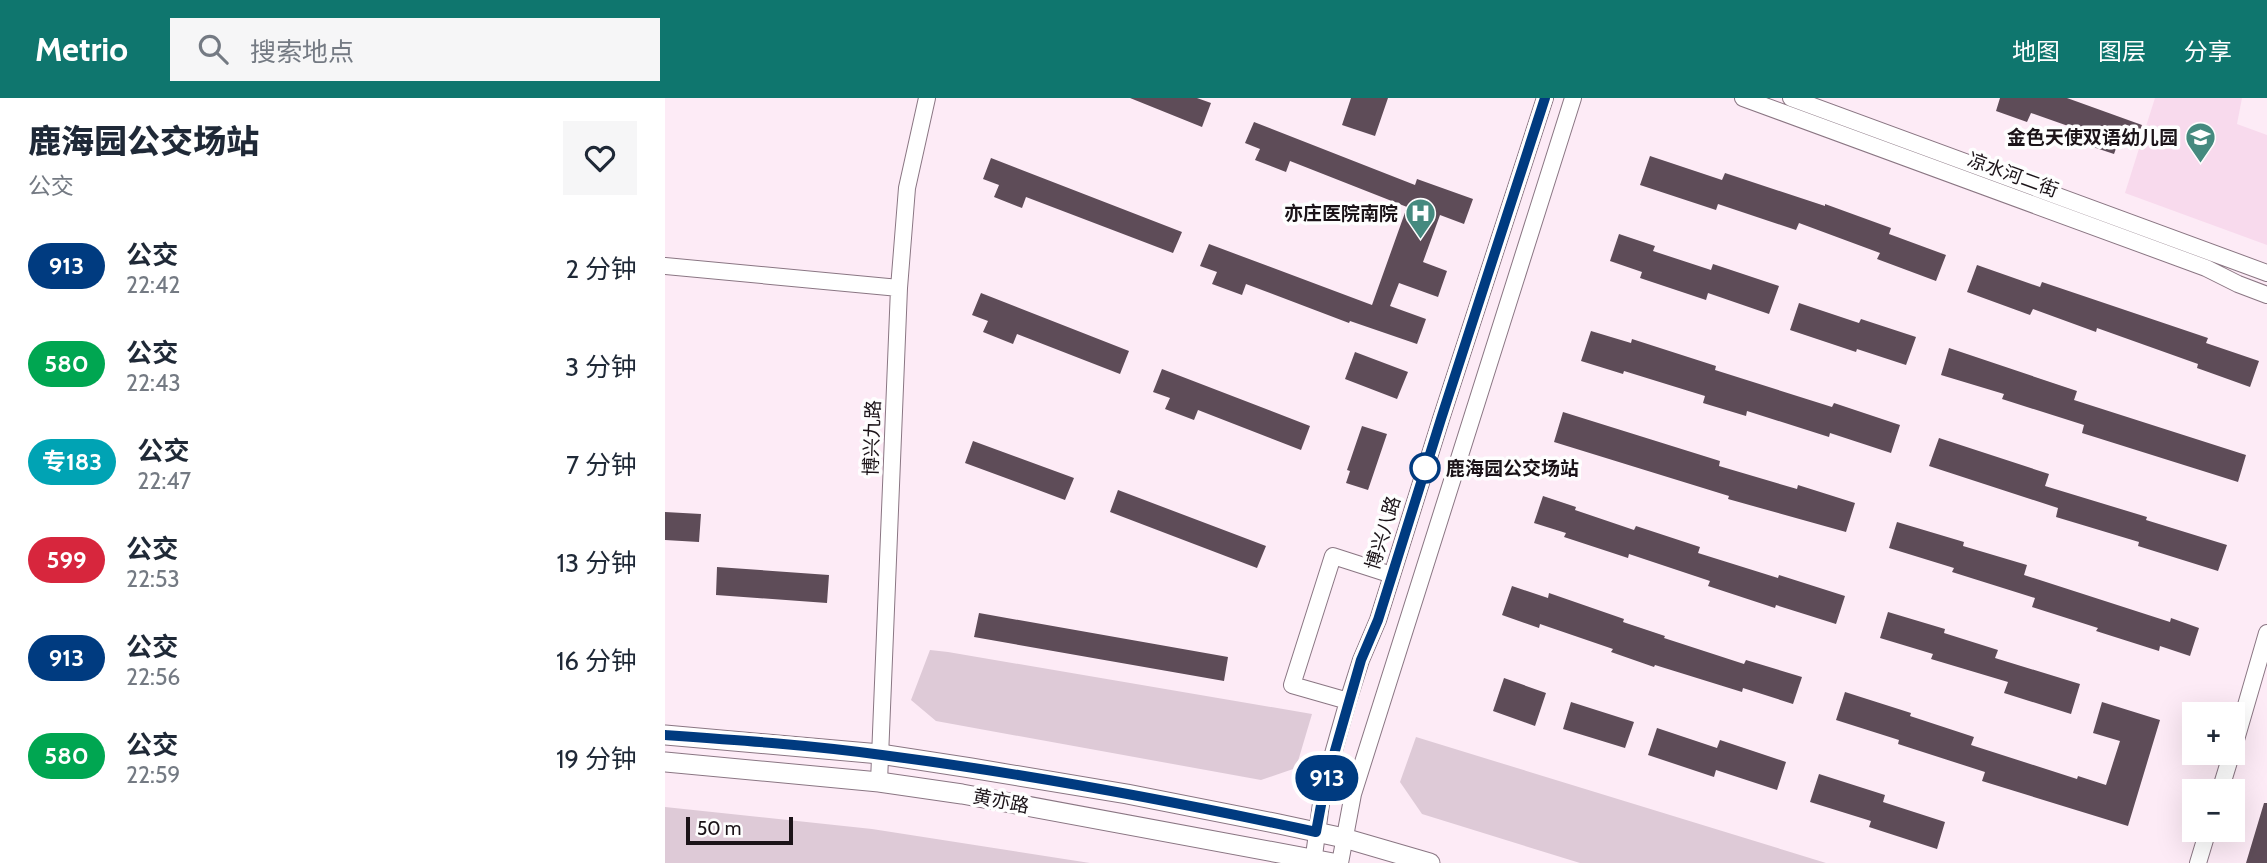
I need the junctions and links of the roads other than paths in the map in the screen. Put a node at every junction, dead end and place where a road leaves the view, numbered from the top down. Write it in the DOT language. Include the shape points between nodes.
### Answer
graph roads {
  1 [pos="927,98"];
  2 [pos="1545,98"];
  3 [pos="1573,98"];
  4 [pos="1743,98"];
  5 [pos="1791,98"];
  6 [pos="665,267"];
  7 [pos="2267,273"];
  8 [pos="899,288"];
  9 [pos="2267,295"];
  10 [pos="1392,575"];
  11 [pos="2267,633"];
  12 [pos="1348,701"];
  13 [pos="2245,709"];
  14 [pos="665,735"];
  15 [pos="880,754"];
  16 [pos="665,762"];
  17 [pos="879,782"];
  18 [pos="1316,832"];
  19 [pos="1344,838"];
  20 [pos="2204,842"];
  21 [pos="1313,861"];
  22 [pos="1333,863"];
  23 [pos="1340,863"];
  24 [pos="1430,863"];
  25 [pos="2198,863"];
  1 -- 8 [label="street, 博兴九路" via="907,188"];
  2 -- 10 [label="street, 博兴八路"];
  3 -- 19 [label="street" via="1357,781"];
  4 -- 9 [label="street, 凉水河二街" via="2206,268"];
  5 -- 7 [label="street, 凉水河二街"];
  6 -- 8 [label="street"];
  8 -- 15 [label="street, 博兴九路"];
  10 -- 12 [label="street, 博兴八路"];
  10 -- 12 [label="street" via="1333,556 1292,685"];
  11 -- 13 [label="street"];
  12 -- 18 [label="street, 博兴八路"];
  14 -- 15 [label="main road, 黄亦路"];
  15 -- 17 [label="street, 博兴九路"];
  15 -- 18 [label="main road, 黄亦路" via="1126,794"];
  16 -- 17 [label="main road, 黄亦路"];
  17 -- 21 [label="main road, 黄亦路" via="962,793"];
  18 -- 19 [label="main road, 黄亦路"];
  18 -- 21 [label="street, 博兴八路"];
  19 -- 23 [label="street"];
  19 -- 24 [label="main road, 黄亦路"];
  20 -- 25 [label="street"];
  21 -- 22 [label="main road, 黄亦路"];
}
